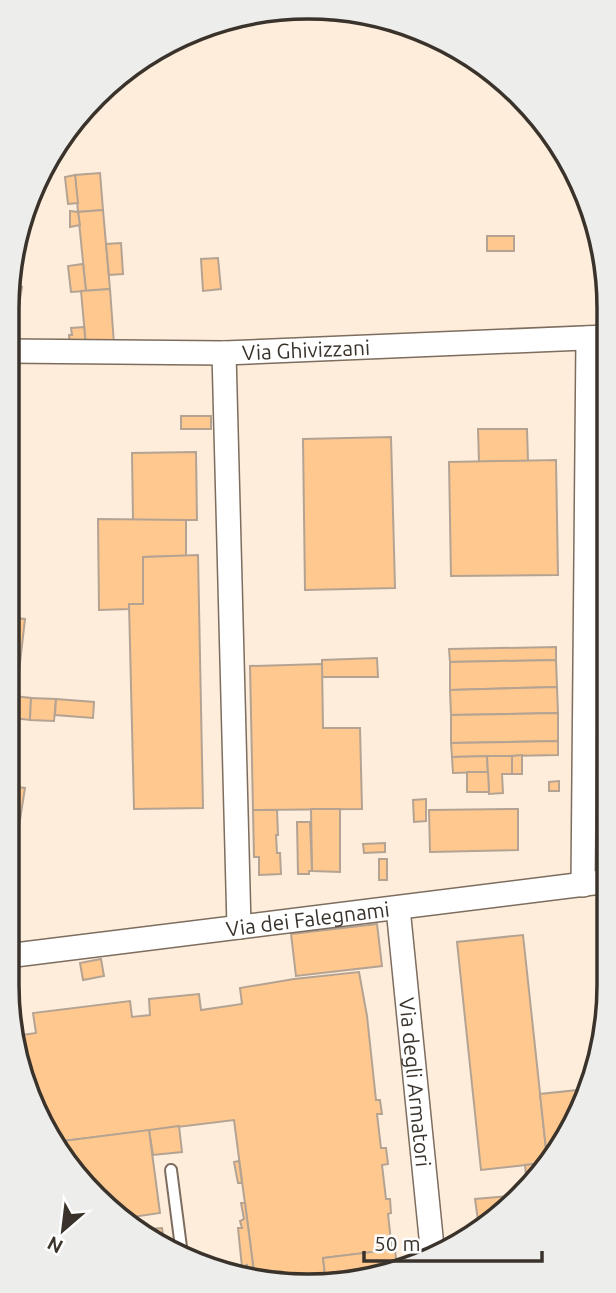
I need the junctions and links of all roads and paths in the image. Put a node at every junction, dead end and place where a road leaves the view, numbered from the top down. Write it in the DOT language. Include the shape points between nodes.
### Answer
graph roads {
  1 [pos="597,337"];
  2 [pos="19,351"];
  3 [pos="224,353"];
  4 [pos="597,883"];
  5 [pos="583,885"];
  6 [pos="398,908"];
  7 [pos="239,927"];
  8 [pos="19,954"];
  9 [pos="171,1170"];
  10 [pos="180,1244"];
  11 [pos="432,1246"];
  1 -- 3 [label="street, Via Ghivizzani"];
  1 -- 5 [label="street"];
  2 -- 3 [label="street, Via Ghivizzani"];
  3 -- 7 [label="street"];
  4 -- 5 [label="street, Via dei Falegnami"];
  5 -- 6 [label="street, Via dei Falegnami"];
  6 -- 7 [label="street, Via dei Falegnami"];
  6 -- 11 [label="street, Via degli Armatori"];
  7 -- 8 [label="street, Via dei Falegnami"];
  9 -- 10 [label="lane"];
}
